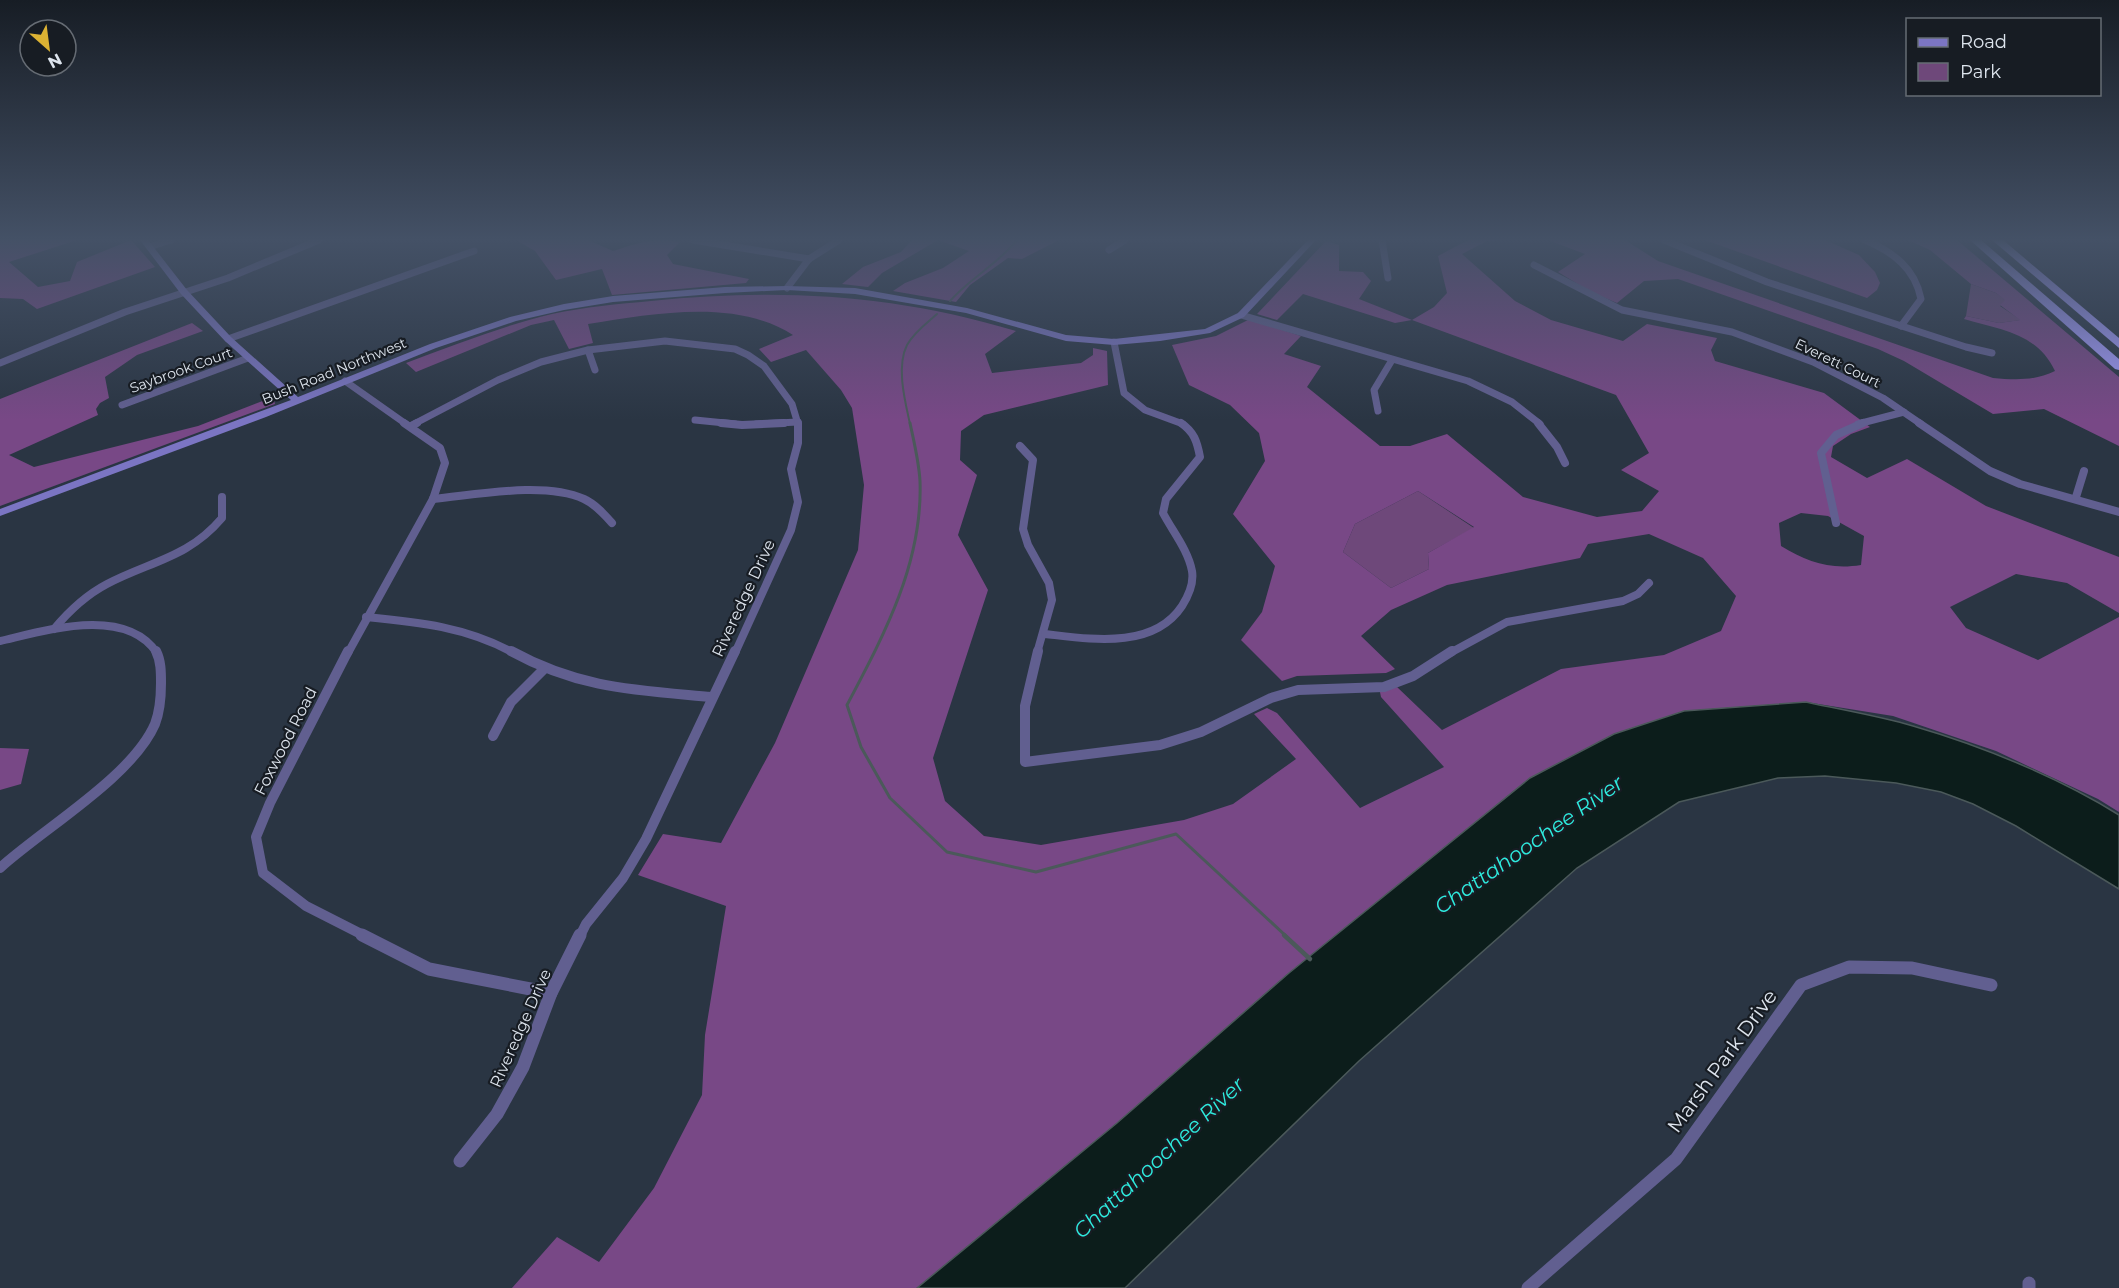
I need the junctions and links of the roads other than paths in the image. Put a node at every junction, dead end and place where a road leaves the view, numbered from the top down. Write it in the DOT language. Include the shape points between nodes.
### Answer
graph roads {
  1 [pos="160,300"];
  2 [pos="192,300"];
  3 [pos="337,300"];
  4 [pos="614,300"];
  5 [pos="914,300"];
  6 [pos="1254,300"];
  7 [pos="1600,300"];
  8 [pos="1822,300"];
  9 [pos="1920,300"];
  10 [pos="2044,300"];
  11 [pos="2068,300"];
  12 [pos="1240,315"];
  13 [pos="1901,326"];
  14 [pos="228,339"];
  15 [pos="1114,342"];
  16 [pos="2119,344"];
  17 [pos="588,350"];
  18 [pos="1992,353"];
  19 [pos="248,358"];
  20 [pos="1392,360"];
  21 [pos="0,363"];
  22 [pos="2119,366"];
  23 [pos="595,370"];
  24 [pos="345,381"];
  25 [pos="297,401"];
  26 [pos="122,405"];
  27 [pos="1378,411"];
  28 [pos="1904,412"];
  29 [pos="695,420"];
  30 [pos="798,422"];
  31 [pos="411,426"];
  32 [pos="1020,446"];
  33 [pos="1565,463"];
  34 [pos="2084,471"];
  35 [pos="222,497"];
  36 [pos="2076,498"];
  37 [pos="433,499"];
  38 [pos="2119,512"];
  39 [pos="0,513"];
  40 [pos="612,523"];
  41 [pos="1836,523"];
  42 [pos="1649,583"];
  43 [pos="366,617"];
  44 [pos="54,629"];
  45 [pos="1045,634"];
  46 [pos="0,641"];
  47 [pos="544,669"];
  48 [pos="712,697"];
  49 [pos="493,736"];
  50 [pos="0,868"];
  51 [pos="1991,985"];
  52 [pos="551,993"];
  53 [pos="460,1161"];
  54 [pos="1528,1288"];
  1 -- 21 [label="street"];
  2 -- 14 [label="street"];
  3 -- 14 [label="street"];
  4 -- 24 [label="street, Bush Road Northwest" via="564,307 489,327"];
  5 -- 15 [label="street, Bush Road Northwest" via="1066,338"];
  6 -- 12 [label="street"];
  7 -- 28 [label="street, Everett Court" via="1623,310 1732,333 1813,362 1860,384"];
  8 -- 13 [label="street"];
  9 -- 13 [label="street"];
  10 -- 22 [label="highway"];
  11 -- 16 [label="highway"];
  12 -- 15 [label="street, Bush Road Northwest" via="1207,331"];
  12 -- 20 [label="street"];
  13 -- 18 [label="street"];
  14 -- 19 [label="street"];
  15 -- 45 [label="street" via="1122,390 1131,402 1142,410 1187,424 1199,443 1200,457 1166,499 1163,513 1190,562 1193,574 1189,597 1171,620 1142,635 1105,640"];
  17 -- 23 [label="street"];
  17 -- 30 [label="street, Riveredge Drive" via="665,341 735,349 764,366 792,404"];
  17 -- 31 [label="street, Riveredge Drive" via="541,362 498,380"];
  19 -- 25 [label="street"];
  19 -- 26 [label="street, Saybrook Court"];
  20 -- 27 [label="street" via="1378,378 1372,395"];
  20 -- 33 [label="street" via="1468,381 1514,402 1547,434"];
  24 -- 25 [label="street, Bush Road Northwest"];
  24 -- 31 [label="street, Foxwood Road"];
  25 -- 39 [label="street, Bush Road Northwest"];
  28 -- 36 [label="street, Everett Court" via="1990,471 2020,484"];
  28 -- 41 [label="street" via="1846,428 1828,439 1821,453"];
  29 -- 30 [label="street" via="742,425"];
  30 -- 48 [label="street, Riveredge Drive" via="798,443 791,469 798,502 790,530"];
  31 -- 37 [label="street, Foxwood Road" via="440,448 445,463"];
  32 -- 45 [label="street" via="1033,460 1024,536 1045,574 1052,599"];
  34 -- 36 [label="street"];
  35 -- 44 [label="street" via="222,518 188,551 109,583 72,606"];
  36 -- 38 [label="street, Everett Court"];
  37 -- 40 [label="street" via="557,492 594,505"];
  37 -- 43 [label="street, Foxwood Road"];
  42 -- 45 [label="street" via="1623,601 1507,622 1413,676 1384,687 1298,690 1271,698 1201,732 1160,745 1025,762 1022,712"];
  43 -- 47 [label="street" via="438,624 498,644"];
  43 -- 52 [label="street, Foxwood Road" via="256,837 263,873 306,906 429,969"];
  44 -- 46 [label="street"];
  44 -- 50 [label="street" via="83,623 108,625 153,645 161,659 162,706 153,730 138,751"];
  47 -- 48 [label="street" via="606,687"];
  47 -- 49 [label="street" via="511,702"];
  48 -- 52 [label="street, Riveredge Drive" via="646,839 623,878 586,924"];
  51 -- 54 [label="street, Marsh Park Drive" via="1912,968 1850,967 1801,985 1676,1159"];
  52 -- 53 [label="street, Riveredge Drive" via="523,1067 497,1114"];
}
